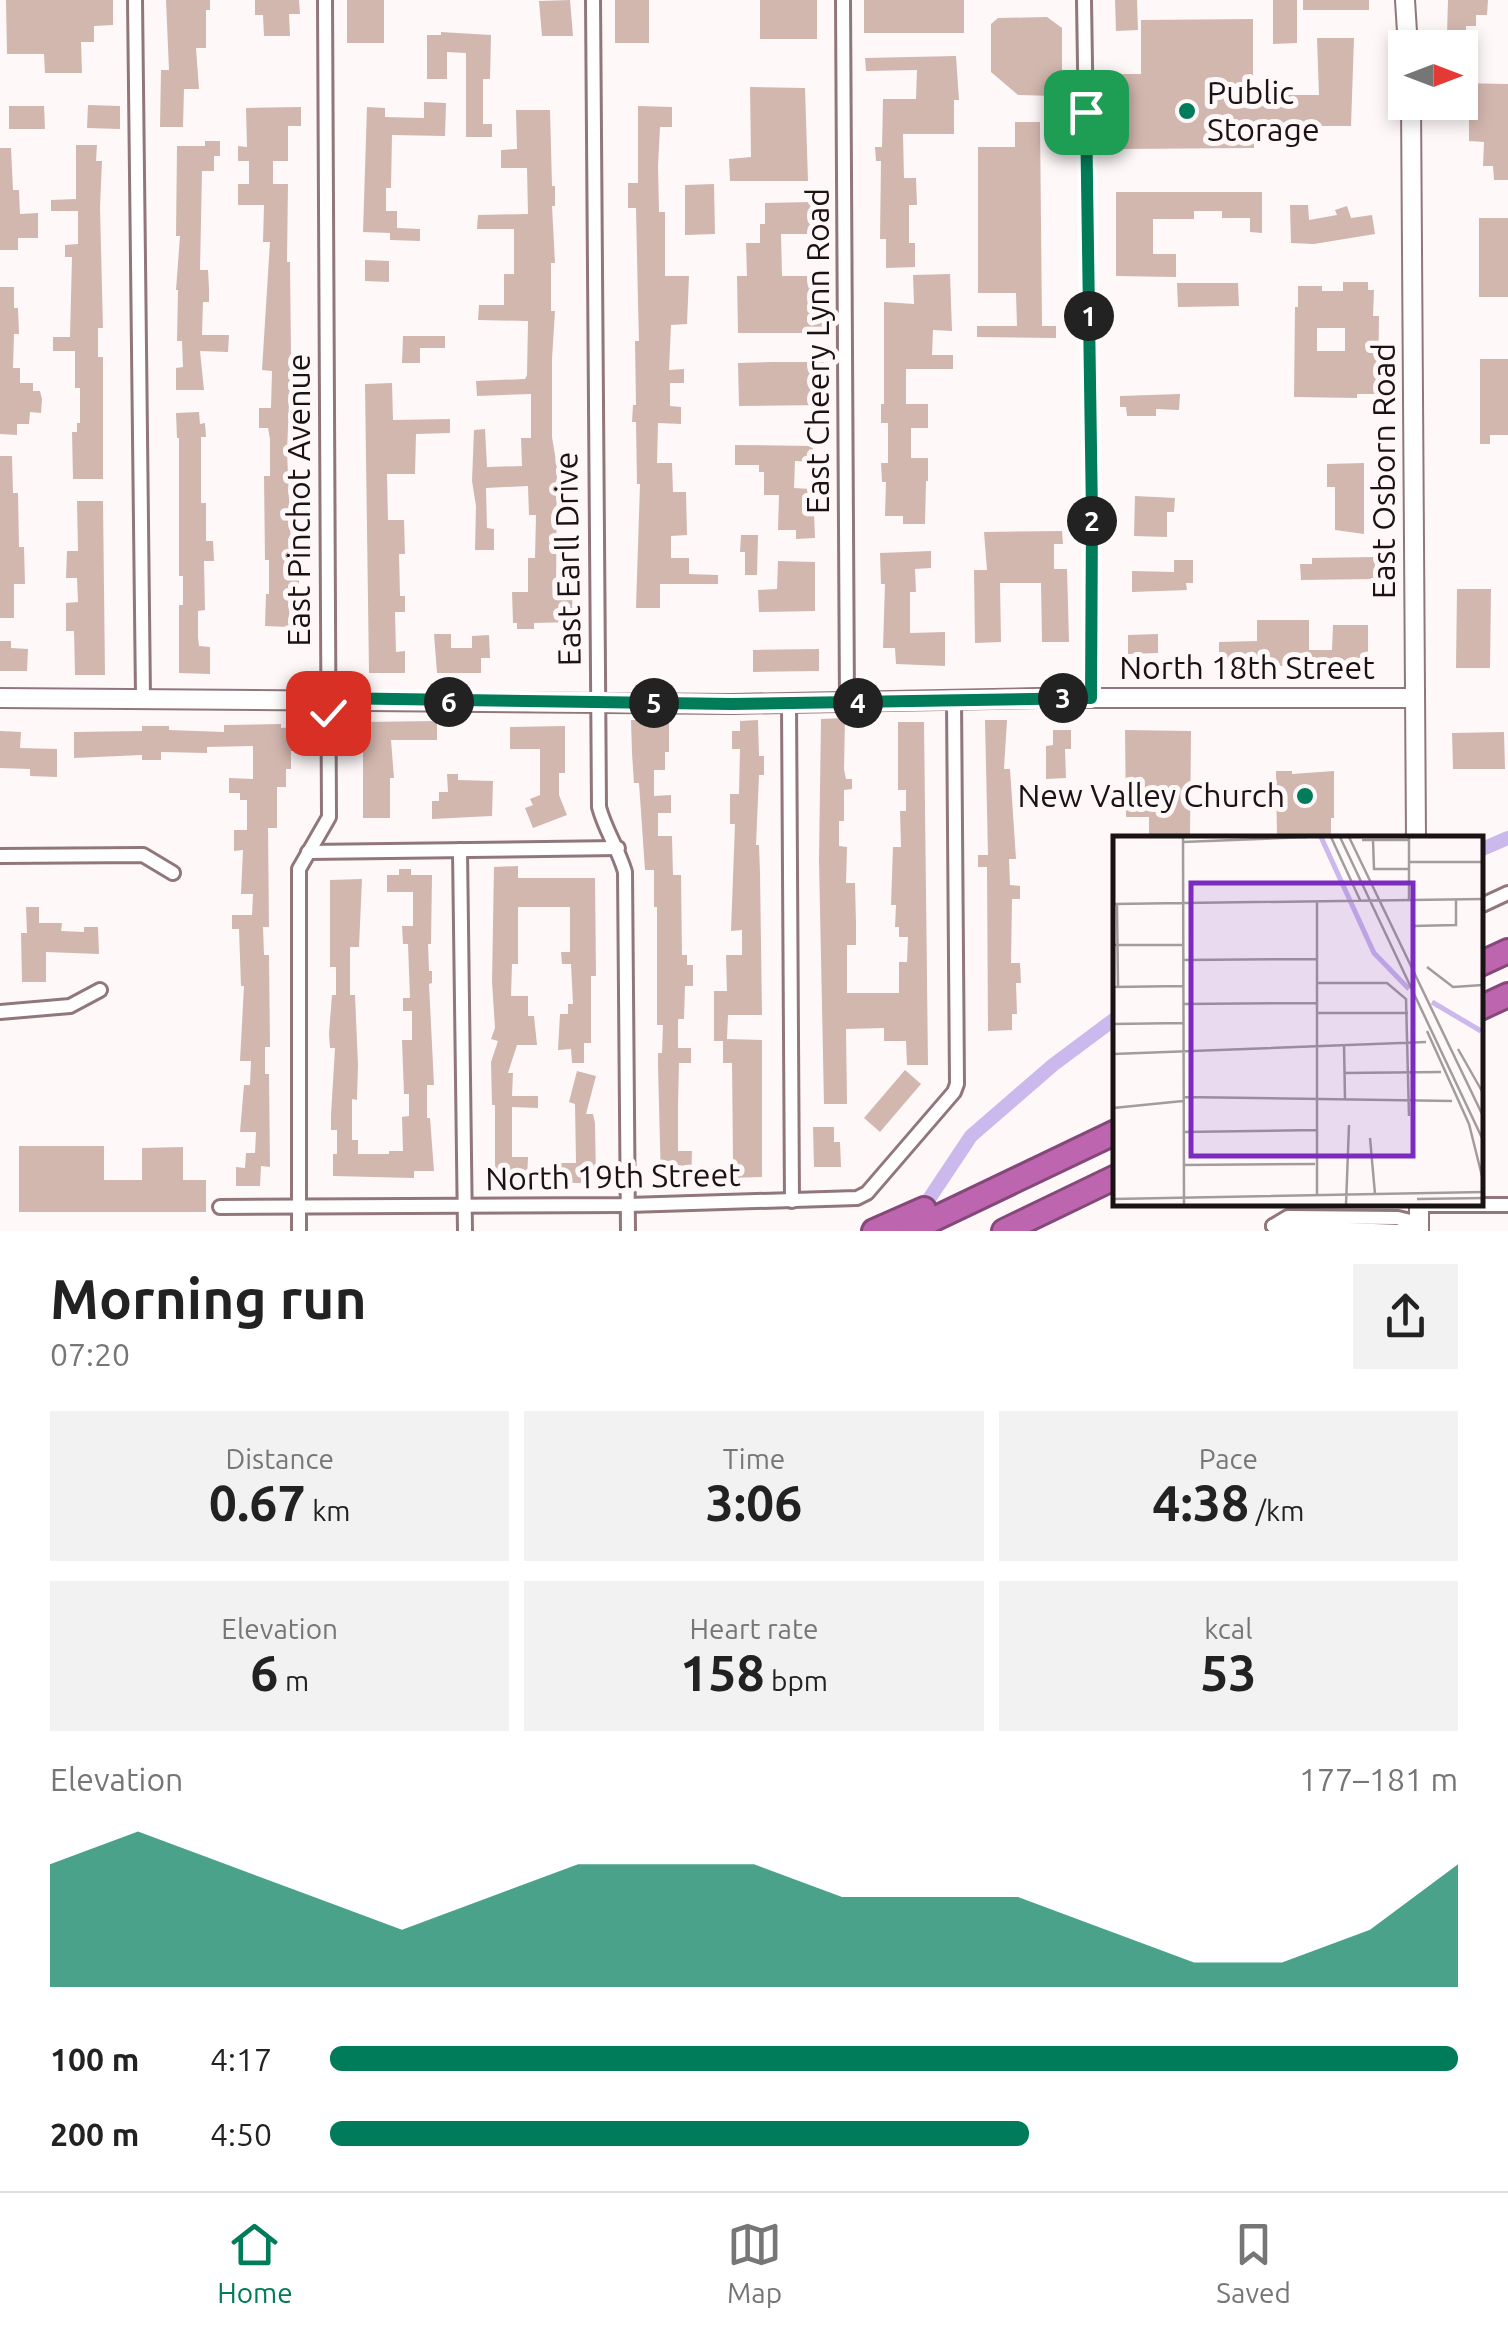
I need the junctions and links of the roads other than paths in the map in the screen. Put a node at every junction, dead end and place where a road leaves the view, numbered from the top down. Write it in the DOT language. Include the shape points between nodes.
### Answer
graph roads {
  1 [pos="135,0"];
  2 [pos="325,0"];
  3 [pos="592,0"];
  4 [pos="843,0"];
  5 [pos="1084,0"];
  6 [pos="1406,0"];
  7 [pos="1407,30"];
  8 [pos="1411,120"];
  9 [pos="143,697"];
  10 [pos="0,698"];
  11 [pos="328,698"];
  12 [pos="1091,698"];
  13 [pos="1415,698"];
  14 [pos="954,700"];
  15 [pos="598,703"];
  16 [pos="788,703"];
  17 [pos="848,703"];
  18 [pos="1416,836"];
  19 [pos="618,848"];
  20 [pos="460,850"];
  21 [pos="308,852"];
  22 [pos="0,856"];
  23 [pos="173,873"];
  24 [pos="1508,894"];
  25 [pos="1483,905"];
  26 [pos="1508,951"];
  27 [pos="1483,963"];
  28 [pos="100,990"];
  29 [pos="1508,996"];
  30 [pos="1483,1007"];
  31 [pos="0,1012"];
  32 [pos="1113,1133"];
  33 [pos="1113,1178"];
  34 [pos="995,1184"];
  35 [pos="1075,1196"];
  36 [pos="792,1201"];
  37 [pos="628,1205"];
  38 [pos="1508,1205"];
  39 [pos="299,1206"];
  40 [pos="464,1206"];
  41 [pos="220,1207"];
  42 [pos="1419,1216"];
  43 [pos="1273,1229"];
  44 [pos="299,1231"];
  45 [pos="464,1231"];
  46 [pos="628,1231"];
  47 [pos="874,1231"];
  48 [pos="909,1231"];
  49 [pos="1004,1231"];
  50 [pos="1023,1231"];
  1 -- 9 [label="street"];
  2 -- 11 [label="street, East Pinchot Avenue"];
  3 -- 15 [label="street, East Earll Drive"];
  4 -- 17 [label="street, East Cheery Lynn Road"];
  5 -- 12 [label="street"];
  6 -- 7 [label="street"];
  8 -- 13 [label="street, East Osborn Road"];
  9 -- 10 [label="street, North 18th Street"];
  9 -- 11 [label="street, North 18th Street"];
  11 -- 15 [label="street, North 18th Street"];
  11 -- 21 [label="street, East Pinchot Avenue" via="329,817"];
  12 -- 13 [label="street, North 18th Street"];
  12 -- 14 [label="street, North 18th Street"];
  13 -- 18 [label="street, East Osborn Road"];
  14 -- 17 [label="street, North 18th Street"];
  14 -- 36 [label="street, North 19th Street" via="956,1088 867,1192"];
  15 -- 16 [label="street, North 18th Street"];
  15 -- 19 [label="street, East Earll Drive" via="599,807"];
  16 -- 17 [label="street, North 18th Street"];
  16 -- 36 [label="street"];
  19 -- 20 [label="street"];
  19 -- 37 [label="street, East Earll Drive" via="625,872"];
  20 -- 21 [label="street"];
  20 -- 40 [label="street"];
  21 -- 39 [label="street, East Pinchot Avenue" via="299,869"];
  22 -- 23 [label="street" via="143,855"];
  24 -- 25 [label="street"];
  26 -- 27 [label="highway"];
  28 -- 31 [label="street" via="70,1006"];
  29 -- 30 [label="highway"];
  32 -- 34 [label="highway"];
  33 -- 35 [label="highway"];
  34 -- 47 [label="highway"];
  34 -- 48 [label="highway"];
  35 -- 49 [label="highway"];
  35 -- 50 [label="highway"];
  36 -- 37 [label="street, North 19th Street"];
  37 -- 40 [label="street, North 19th Street"];
  37 -- 46 [label="street, East Earll Drive"];
  38 -- 42 [label="street"];
  39 -- 40 [label="street, North 19th Street"];
  39 -- 41 [label="street, North 19th Street"];
  39 -- 44 [label="street, East Pinchot Avenue"];
  40 -- 45 [label="street"];
  42 -- 43 [label="street" via="1288,1217"];
}
